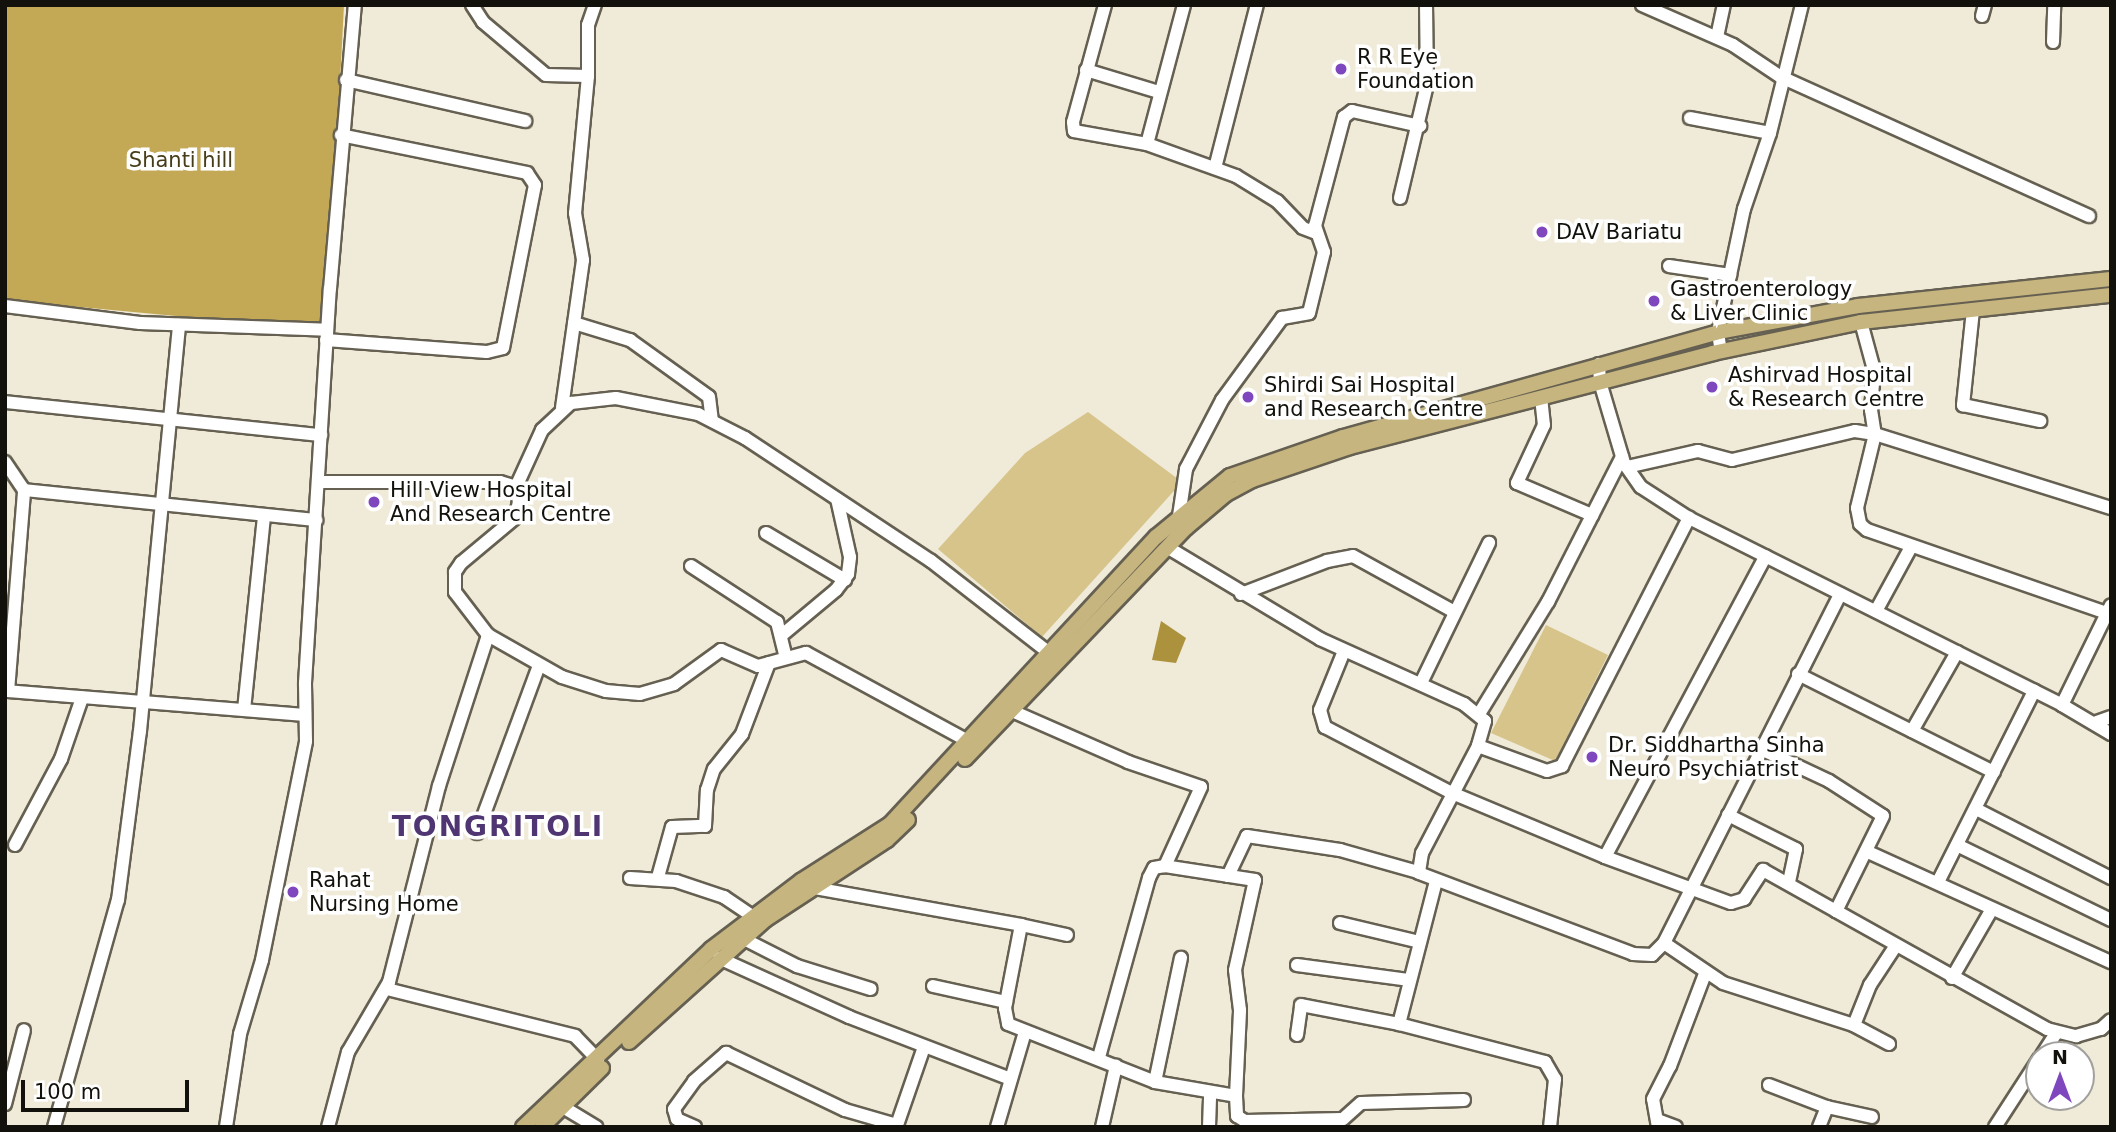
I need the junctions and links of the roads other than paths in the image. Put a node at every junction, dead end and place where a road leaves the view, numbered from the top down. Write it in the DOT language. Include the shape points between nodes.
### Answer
graph roads {
  1 [pos="355,5"];
  2 [pos="472,5"];
  3 [pos="595,5"];
  4 [pos="1105,5"];
  5 [pos="1183,5"];
  6 [pos="1256,5"];
  7 [pos="1426,5"];
  8 [pos="1642,5"];
  9 [pos="1724,5"];
  10 [pos="1802,5"];
  11 [pos="2054,5"];
  12 [pos="1717,37"];
  13 [pos="2053,42"];
  14 [pos="1086,70"];
  15 [pos="588,76"];
  16 [pos="1782,77"];
  17 [pos="346,80"];
  18 [pos="1159,92"];
  19 [pos="1690,118"];
  20 [pos="525,121"];
  21 [pos="1420,126"];
  22 [pos="1770,133"];
  23 [pos="341,135"];
  24 [pos="1146,144"];
  25 [pos="1215,168"];
  26 [pos="1399,198"];
  27 [pos="2089,216"];
  28 [pos="1316,233"];
  29 [pos="1669,266"];
  30 [pos="1730,275"];
  31 [pos="2111,279"];
  32 [pos="2111,295"];
  33 [pos="5,306"];
  34 [pos="1973,310"];
  35 [pos="1861,322"];
  36 [pos="574,323"];
  37 [pos="179,325"];
  38 [pos="1718,332"];
  39 [pos="327,335"];
  40 [pos="1721,352"];
  41 [pos="1599,364"];
  42 [pos="1600,383"];
  43 [pos="1521,385"];
  44 [pos="1541,397"];
  45 [pos="1524,401"];
  46 [pos="5,402"];
  47 [pos="562,408"];
  48 [pos="171,419"];
  49 [pos="712,420"];
  50 [pos="2040,421"];
  51 [pos="1875,434"];
  52 [pos="321,435"];
  53 [pos="5,462"];
  54 [pos="1625,462"];
  55 [pos="319,482"];
  56 [pos="516,487"];
  57 [pos="24,490"];
  58 [pos="837,499"];
  59 [pos="163,503"];
  60 [pos="2111,508"];
  61 [pos="264,515"];
  62 [pos="1592,515"];
  63 [pos="1179,516"];
  64 [pos="1689,518"];
  65 [pos="316,520"];
  66 [pos="766,533"];
  67 [pos="1489,543"];
  68 [pos="1167,547"];
  69 [pos="1911,547"];
  70 [pos="1766,556"];
  71 [pos="691,566"];
  72 [pos="845,580"];
  73 [pos="1241,594"];
  74 [pos="1840,594"];
  75 [pos="2109,609"];
  76 [pos="1876,611"];
  77 [pos="1455,612"];
  78 [pos="488,635"];
  79 [pos="782,635"];
  80 [pos="1344,651"];
  81 [pos="1048,652"];
  82 [pos="1957,652"];
  83 [pos="786,657"];
  84 [pos="769,663"];
  85 [pos="539,665"];
  86 [pos="1798,674"];
  87 [pos="1421,682"];
  88 [pos="2034,691"];
  89 [pos="82,698"];
  90 [pos="143,702"];
  91 [pos="2062,705"];
  92 [pos="1006,709"];
  93 [pos="244,710"];
  94 [pos="1479,714"];
  95 [pos="305,715"];
  96 [pos="2111,717"];
  97 [pos="2097,722"];
  98 [pos="1912,731"];
  99 [pos="2111,734"];
  100 [pos="968,741"];
  101 [pos="1478,746"];
  102 [pos="1761,749"];
  103 [pos="1994,772"];
  104 [pos="1452,793"];
  105 [pos="1976,808"];
  106 [pos="1728,815"];
  107 [pos="477,833"];
  108 [pos="15,845"];
  109 [pos="1957,845"];
  110 [pos="1868,852"];
  111 [pos="1605,857"];
  112 [pos="1165,866"];
  113 [pos="1418,872"];
  114 [pos="1228,876"];
  115 [pos="658,877"];
  116 [pos="630,878"];
  117 [pos="2111,878"];
  118 [pos="1938,880"];
  119 [pos="1436,881"];
  120 [pos="1789,882"];
  121 [pos="1693,886"];
  122 [pos="814,887"];
  123 [pos="1992,909"];
  124 [pos="1836,911"];
  125 [pos="754,917"];
  126 [pos="2111,920"];
  127 [pos="1340,923"];
  128 [pos="1021,925"];
  129 [pos="1067,935"];
  130 [pos="742,939"];
  131 [pos="1420,942"];
  132 [pos="1664,943"];
  133 [pos="1895,947"];
  134 [pos="719,958"];
  135 [pos="1181,958"];
  136 [pos="2111,962"];
  137 [pos="1297,965"];
  138 [pos="1705,974"];
  139 [pos="1952,978"];
  140 [pos="1410,980"];
  141 [pos="933,986"];
  142 [pos="387,989"];
  143 [pos="871,989"];
  144 [pos="1006,1002"];
  145 [pos="2111,1020"];
  146 [pos="1399,1024"];
  147 [pos="1854,1025"];
  148 [pos="24,1030"];
  149 [pos="1025,1032"];
  150 [pos="2057,1032"];
  151 [pos="1297,1035"];
  152 [pos="2051,1041"];
  153 [pos="1889,1044"];
  154 [pos="924,1047"];
  155 [pos="1099,1057"];
  156 [pos="598,1060"];
  157 [pos="1116,1066"];
  158 [pos="1008,1077"];
  159 [pos="2025,1080"];
  160 [pos="1155,1082"];
  161 [pos="1769,1085"];
  162 [pos="1210,1095"];
  163 [pos="1236,1096"];
  164 [pos="1464,1100"];
  165 [pos="5,1104"];
  166 [pos="563,1107"];
  167 [pos="1827,1107"];
  168 [pos="1872,1117"];
  169 [pos="1349,1122"];
  170 [pos="1657,1123"];
  171 [pos="333,1125"];
  172 [pos="54,1127"];
  173 [pos="226,1127"];
  174 [pos="523,1127"];
  175 [pos="542,1127"];
  176 [pos="596,1127"];
  177 [pos="695,1127"];
  178 [pos="997,1127"];
  179 [pos="1102,1127"];
  180 [pos="1209,1127"];
  181 [pos="1550,1127"];
  182 [pos="1676,1127"];
  183 [pos="1819,1127"];
  184 [pos="1995,1127"];
  1 -- 17 [label="street"];
  2 -- 15 [label="street" via="484,22 546,75"];
  3 -- 15 [label="street" via="588,25"];
  4 -- 14 [label="street"];
  5 -- 18 [label="street"];
  6 -- 25 [label="street"];
  7 -- 21 [label="street" via="1428,70"];
  8 -- 12 [label="street"];
  9 -- 12 [label="street"];
  10 -- 16 [label="street"];
  11 -- 13 [label="street"];
  12 -- 16 [label="street"];
  14 -- 18 [label="street"];
  14 -- 24 [label="street" via="1073,130"];
  15 -- 36 [label="street" via="575,213 583,260"];
  16 -- 22 [label="street"];
  16 -- 27 [label="street"];
  17 -- 20 [label="street"];
  17 -- 23 [label="street"];
  18 -- 24 [label="street"];
  19 -- 22 [label="street"];
  21 -- 26 [label="street"];
  21 -- 28 [label="street" via="1357,112 1346,114"];
  22 -- 30 [label="street" via="1744,209"];
  23 -- 39 [label="street"];
  23 -- 39 [label="street" via="527,173 535,185 503,348 487,352"];
  24 -- 25 [label="street"];
  25 -- 28 [label="street" via="1262,190 1303,228"];
  28 -- 63 [label="street" via="1324,252 1310,313 1282,318 1222,400 1186,469"];
  29 -- 30 [label="street"];
  30 -- 38 [label="street"];
  31 -- 38 [label="main road" via="1858,306"];
  32 -- 34 [label="main road"];
  33 -- 37 [label="street"];
  34 -- 35 [label="main road"];
  34 -- 50 [label="street" via="1963,405"];
  35 -- 40 [label="main road"];
  35 -- 51 [label="street" via="1874,370 1871,411"];
  36 -- 47 [label="street"];
  36 -- 49 [label="street" via="630,340 709,397"];
  37 -- 39 [label="street"];
  37 -- 48 [label="street"];
  38 -- 40 [label="street"];
  38 -- 41 [label="main road"];
  39 -- 52 [label="street"];
  40 -- 42 [label="main road"];
  41 -- 42 [label="street"];
  41 -- 43 [label="main road"];
  42 -- 44 [label="main road"];
  42 -- 54 [label="street"];
  43 -- 45 [label="street"];
  43 -- 63 [label="main road" via="1256,463 1212,488"];
  44 -- 45 [label="main road"];
  44 -- 62 [label="street" via="1544,425 1517,483"];
  45 -- 68 [label="main road" via="1350,447 1252,480 1226,494"];
  46 -- 48 [label="street"];
  47 -- 49 [label="street" via="583,400 616,398 685,410"];
  47 -- 56 [label="street" via="533,446"];
  48 -- 52 [label="street"];
  48 -- 59 [label="street"];
  49 -- 58 [label="street"];
  51 -- 54 [label="street" via="1855,431 1732,460 1698,451"];
  51 -- 60 [label="street"];
  51 -- 69 [label="street" via="1857,516 1867,530"];
  52 -- 55 [label="street"];
  53 -- 57 [label="street"];
  54 -- 62 [label="street"];
  54 -- 64 [label="street" via="1641,487"];
  55 -- 56 [label="street" via="508,482"];
  55 -- 65 [label="street"];
  56 -- 78 [label="street" via="519,502 514,518 455,572 455,592"];
  57 -- 59 [label="street"];
  57 -- 89 [label="street" via="8,691"];
  58 -- 72 [label="street" via="850,557"];
  58 -- 81 [label="street" via="931,561"];
  59 -- 61 [label="street"];
  59 -- 90 [label="street"];
  61 -- 65 [label="street"];
  61 -- 93 [label="street"];
  62 -- 94 [label="street" via="1548,602"];
  63 -- 81 [label="main road"];
  64 -- 70 [label="street"];
  64 -- 101 [label="street" via="1562,766 1547,771"];
  65 -- 95 [label="street"];
  66 -- 72 [label="street"];
  67 -- 77 [label="street"];
  68 -- 73 [label="street"];
  68 -- 92 [label="main road"];
  69 -- 75 [label="street"];
  69 -- 76 [label="street"];
  70 -- 74 [label="street"];
  70 -- 111 [label="street"];
  71 -- 79 [label="street" via="777,622"];
  72 -- 79 [label="street"];
  73 -- 77 [label="street" via="1327,561 1353,556"];
  73 -- 80 [label="street"];
  74 -- 76 [label="street"];
  74 -- 86 [label="street"];
  75 -- 91 [label="street"];
  76 -- 82 [label="street"];
  77 -- 87 [label="street"];
  78 -- 85 [label="street"];
  78 -- 142 [label="street" via="439,786"];
  79 -- 83 [label="street"];
  80 -- 87 [label="street"];
  80 -- 104 [label="street" via="1320,710 1321,723"];
  81 -- 92 [label="main road"];
  82 -- 88 [label="street"];
  82 -- 98 [label="street"];
  83 -- 84 [label="street"];
  83 -- 100 [label="street" via="811,654"];
  84 -- 85 [label="street" via="752,665 721,650 674,684 632,695 606,691"];
  84 -- 115 [label="street" via="742,734 714,769 706,795 705,825 672,827"];
  85 -- 107 [label="street"];
  86 -- 98 [label="street"];
  86 -- 102 [label="street"];
  87 -- 94 [label="street"];
  88 -- 91 [label="street"];
  88 -- 103 [label="street"];
  89 -- 90 [label="street"];
  89 -- 108 [label="street" via="61,759"];
  90 -- 93 [label="street"];
  90 -- 172 [label="street" via="113,925"];
  91 -- 97 [label="street"];
  92 -- 100 [label="main road"];
  92 -- 112 [label="street" via="1128,762 1201,787"];
  92 -- 122 [label="main road" via="887,840"];
  93 -- 95 [label="street"];
  94 -- 101 [label="street" via="1486,724"];
  95 -- 173 [label="street" via="306,741 262,960 240,1034"];
  96 -- 97 [label="street"];
  97 -- 99 [label="street"];
  98 -- 103 [label="street"];
  100 -- 125 [label="main road" via="890,824"];
  101 -- 104 [label="street"];
  102 -- 106 [label="street"];
  102 -- 110 [label="street" via="1829,781 1883,816"];
  103 -- 105 [label="street"];
  104 -- 111 [label="street"];
  104 -- 113 [label="street" via="1422,853"];
  105 -- 109 [label="street"];
  105 -- 117 [label="street"];
  106 -- 120 [label="street" via="1796,849"];
  106 -- 121 [label="street"];
  109 -- 118 [label="street"];
  109 -- 126 [label="street"];
  110 -- 118 [label="street"];
  110 -- 124 [label="street"];
  111 -- 121 [label="street"];
  112 -- 114 [label="street"];
  112 -- 155 [label="street" via="1154,868 1149,878"];
  113 -- 114 [label="street" via="1340,850 1247,836"];
  113 -- 119 [label="street"];
  114 -- 163 [label="street" via="1255,880 1234,970 1240,1010"];
  115 -- 116 [label="street"];
  115 -- 125 [label="street" via="724,897"];
  118 -- 123 [label="street"];
  119 -- 131 [label="street"];
  119 -- 132 [label="street" via="1640,956 1652,954"];
  120 -- 121 [label="street" via="1761,870 1744,899 1734,904"];
  120 -- 124 [label="street"];
  121 -- 132 [label="street"];
  122 -- 128 [label="street"];
  122 -- 130 [label="main road"];
  123 -- 136 [label="street"];
  123 -- 139 [label="street"];
  124 -- 133 [label="street"];
  125 -- 156 [label="main road" via="711,949"];
  127 -- 131 [label="street"];
  128 -- 129 [label="street"];
  128 -- 144 [label="street"];
  130 -- 134 [label="main road"];
  130 -- 143 [label="street" via="797,966"];
  131 -- 140 [label="street"];
  132 -- 138 [label="street"];
  133 -- 139 [label="street"];
  133 -- 147 [label="street" via="1870,985"];
  134 -- 154 [label="street"];
  134 -- 166 [label="main road"];
  135 -- 160 [label="street"];
  137 -- 140 [label="street"];
  138 -- 147 [label="street" via="1750,995"];
  138 -- 170 [label="street" via="1653,1099"];
  139 -- 150 [label="street"];
  140 -- 146 [label="street"];
  141 -- 144 [label="street"];
  142 -- 156 [label="street" via="575,1036"];
  142 -- 171 [label="street" via="348,1052"];
  144 -- 149 [label="street" via="1008,1024"];
  145 -- 150 [label="street" via="2089,1033"];
  146 -- 151 [label="street" via="1301,1005"];
  146 -- 181 [label="street" via="1545,1062 1555,1079"];
  147 -- 153 [label="street"];
  148 -- 165 [label="street"];
  149 -- 155 [label="street"];
  149 -- 158 [label="street"];
  150 -- 152 [label="street"];
  154 -- 158 [label="street"];
  154 -- 177 [label="street" via="900,1124 845,1110 726,1053 694,1081 674,1109 677,1119"];
  155 -- 157 [label="street"];
  156 -- 174 [label="main road"];
  157 -- 160 [label="street"];
  157 -- 179 [label="street"];
  158 -- 178 [label="street"];
  159 -- 184 [label="street"];
  160 -- 162 [label="street"];
  161 -- 167 [label="street"];
  162 -- 163 [label="street"];
  162 -- 180 [label="street"];
  163 -- 169 [label="street" via="1237,1116 1245,1121"];
  164 -- 169 [label="street" via="1357,1103"];
  166 -- 175 [label="main road"];
  166 -- 176 [label="street"];
  167 -- 168 [label="street"];
  167 -- 183 [label="street"];
  170 -- 182 [label="street"];
}
